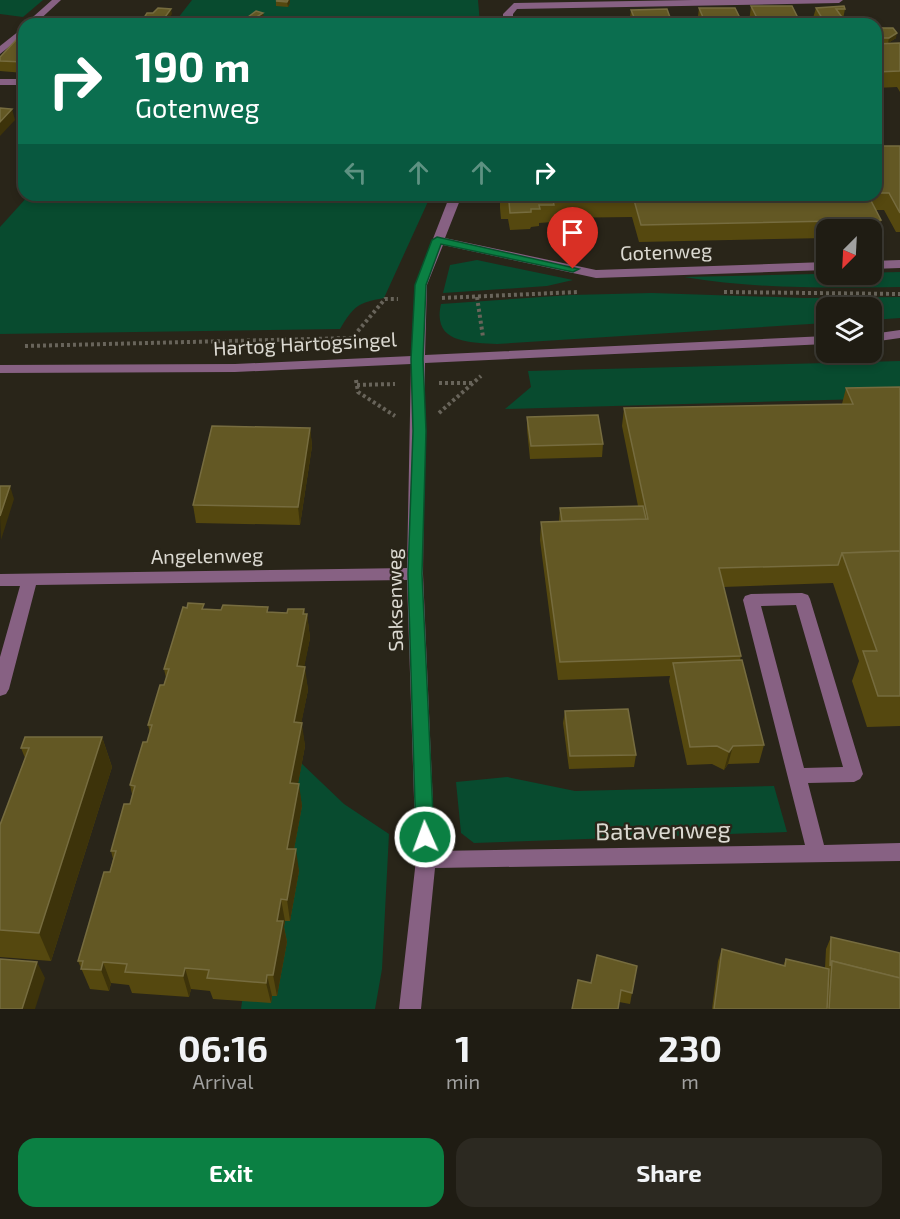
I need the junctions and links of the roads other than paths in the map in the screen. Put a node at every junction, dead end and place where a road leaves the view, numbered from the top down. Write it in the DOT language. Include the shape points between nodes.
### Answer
graph roads {
  1 [pos="57,0"];
  2 [pos="504,0"];
  3 [pos="839,0"];
  4 [pos="514,6"];
  5 [pos="37,18"];
  6 [pos="508,18"];
  7 [pos="18,35"];
  8 [pos="0,51"];
  9 [pos="0,82"];
  10 [pos="18,82"];
  11 [pos="453,201"];
  12 [pos="437,240"];
  13 [pos="900,264"];
  14 [pos="882,265"];
  15 [pos="816,266"];
  16 [pos="900,334"];
  17 [pos="882,337"];
  18 [pos="882,338"];
  19 [pos="816,340"];
  20 [pos="900,340"];
  21 [pos="417,359"];
  22 [pos="0,369"];
  23 [pos="415,574"];
  24 [pos="0,580"];
  25 [pos="29,580"];
  26 [pos="0,689"];
  27 [pos="796,776"];
  28 [pos="900,852"];
  29 [pos="817,853"];
  30 [pos="426,860"];
  31 [pos="410,1009"];
  1 -- 5 [label="street"];
  2 -- 4 [label="street"];
  3 -- 4 [label="street"];
  4 -- 6 [label="street"];
  7 -- 8 [label="street"];
  9 -- 10 [label="street"];
  11 -- 12 [label="street, Saksenweg"];
  12 -- 15 [label="street, Gotenweg" via="596,274"];
  12 -- 21 [label="street, Saksenweg" via="421,285"];
  13 -- 14 [label="street"];
  16 -- 17 [label="street"];
  18 -- 20 [label="street"];
  19 -- 21 [label="street, Hartog Hartogsingel"];
  21 -- 22 [label="street, Hartog Hartogsingel" via="235,368"];
  21 -- 23 [label="street, Saksenweg"];
  23 -- 25 [label="street, Angelenweg"];
  23 -- 30 [label="street, Saksenweg"];
  24 -- 25 [label="street, Angelenweg"];
  25 -- 26 [label="street"];
  27 -- 27 [label="street" via="793,765 751,600 802,599 854,774"];
  27 -- 29 [label="street"];
  28 -- 29 [label="street, Batavenweg"];
  29 -- 30 [label="street, Batavenweg"];
  30 -- 31 [label="street, Saksenweg"];
}
